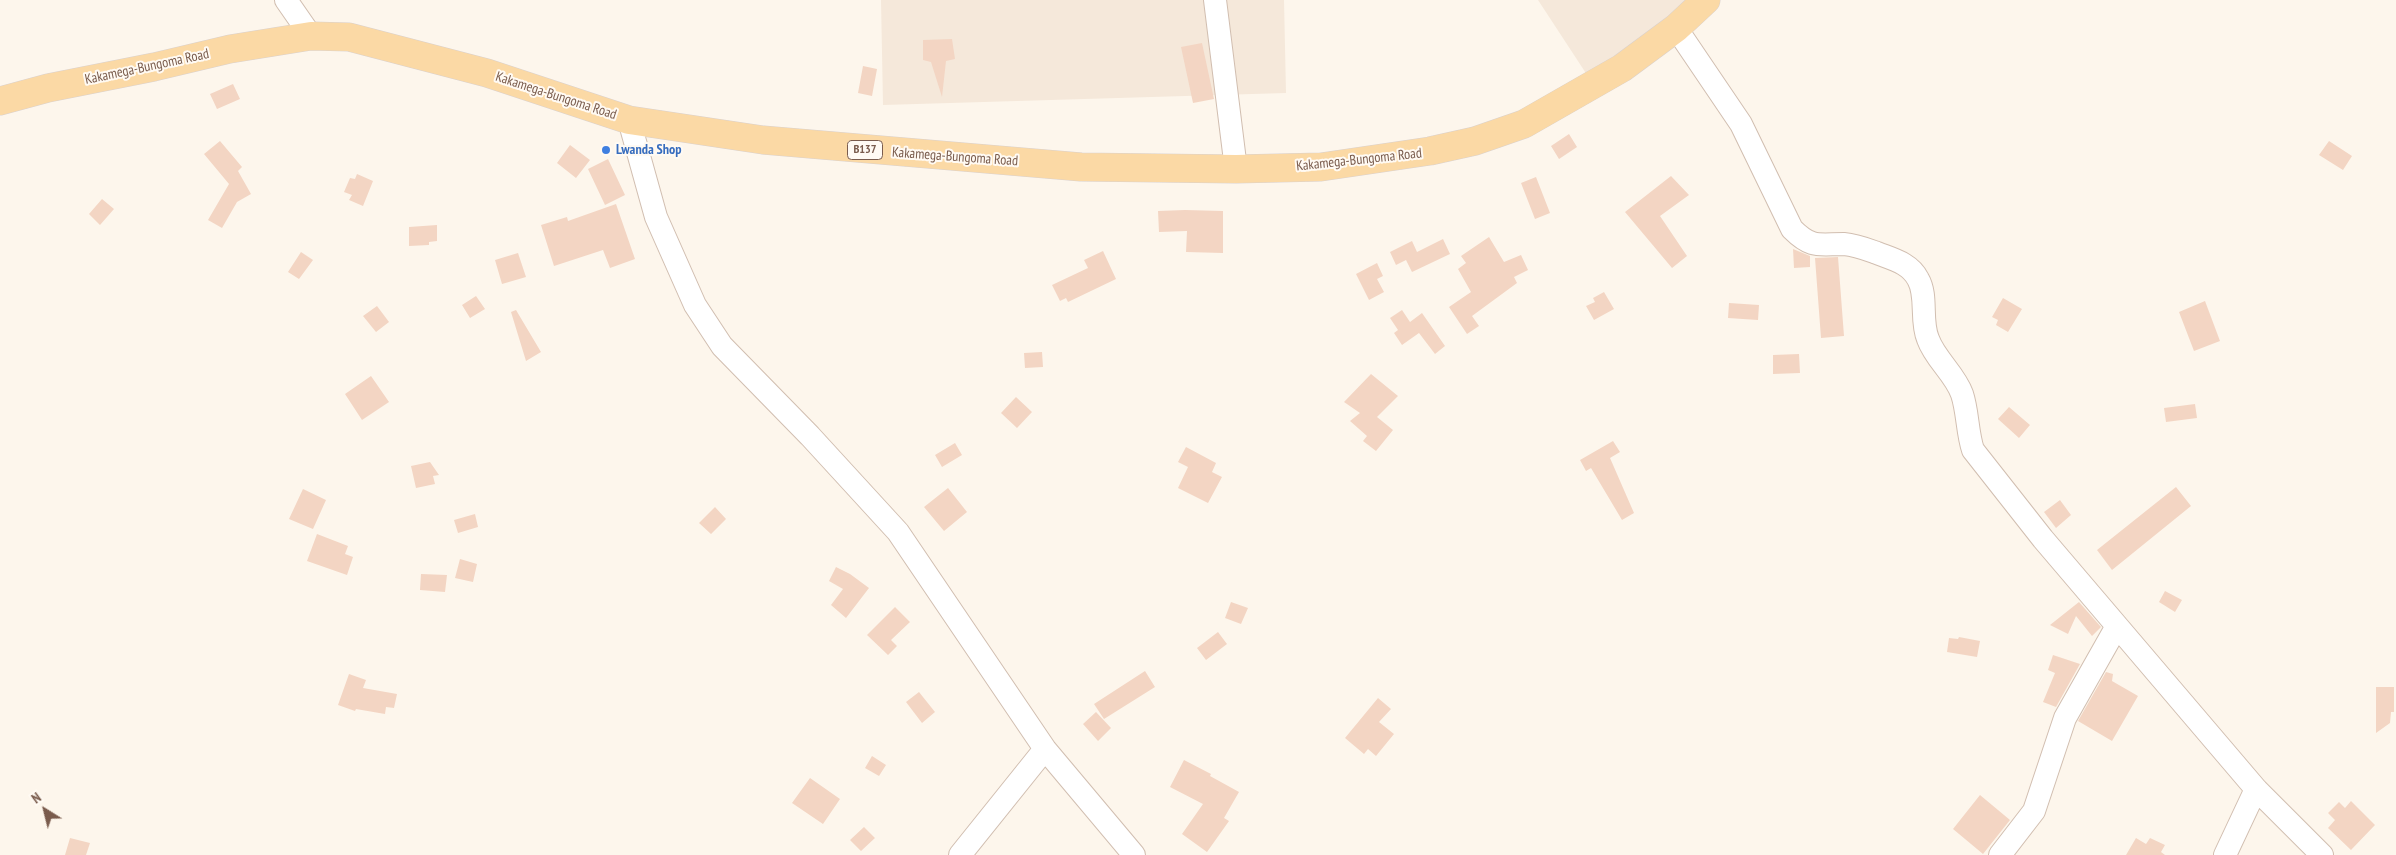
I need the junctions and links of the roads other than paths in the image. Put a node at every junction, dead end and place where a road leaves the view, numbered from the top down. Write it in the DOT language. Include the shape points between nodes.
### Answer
graph roads {
  1 [pos="286,0"];
  2 [pos="1215,0"];
  3 [pos="1706,0"];
  4 [pos="1676,28"];
  5 [pos="311,36"];
  6 [pos="0,101"];
  7 [pos="629,120"];
  8 [pos="1236,168"];
  9 [pos="2117,626"];
  10 [pos="1045,748"];
  11 [pos="2256,789"];
  12 [pos="960,855"];
  13 [pos="1134,855"];
  14 [pos="2000,855"];
  15 [pos="2224,855"];
  16 [pos="2322,855"];
  1 -- 5 [label="street"];
  2 -- 8 [label="street"];
  3 -- 4 [label="main road, Kakamega-Bungoma Road / B137"];
  4 -- 8 [label="main road, Kakamega-Bungoma Road / B137" via="1622,68 1524,124 1475,141 1389,159 1321,167"];
  4 -- 9 [label="street" via="1741,124 1792,229 1814,245 1858,246 1894,260 1911,269 1919,279 1928,339 1962,392 1973,450"];
  5 -- 6 [label="main road, Kakamega-Bungoma Road / B137" via="230,48"];
  5 -- 7 [label="main road, Kakamega-Bungoma Road / B137" via="349,37 392,47 487,73"];
  7 -- 8 [label="main road, Kakamega-Bungoma Road / B137" via="763,140 881,152 1081,167"];
  7 -- 10 [label="street" via="656,217 695,305 722,346 898,532"];
  9 -- 11 [label="street"];
  9 -- 14 [label="street" via="2065,718 2034,811"];
  10 -- 12 [label="street"];
  10 -- 13 [label="street"];
  11 -- 15 [label="street"];
  11 -- 16 [label="street"];
}
